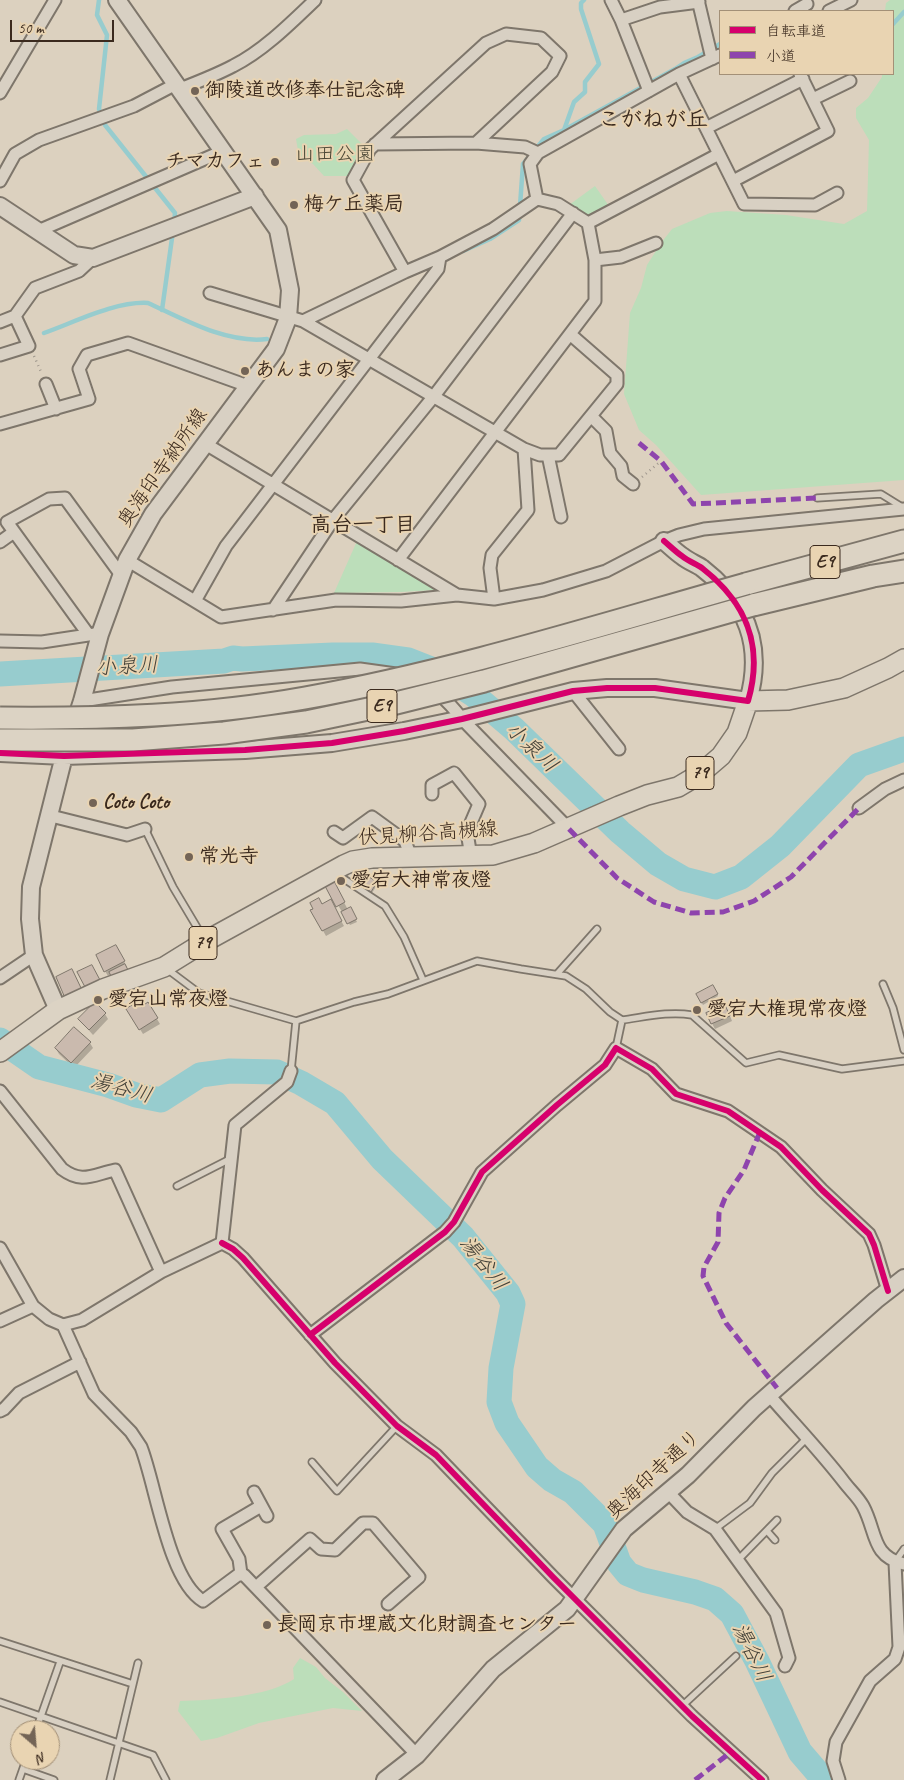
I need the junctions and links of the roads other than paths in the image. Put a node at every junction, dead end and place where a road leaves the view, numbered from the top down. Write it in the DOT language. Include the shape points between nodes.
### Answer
graph roads {
  1 [pos="55,0"];
  2 [pos="117,0"];
  3 [pos="315,0"];
  4 [pos="611,0"];
  5 [pos="851,0"];
  6 [pos="699,1"];
  7 [pos="831,10"];
  8 [pos="621,20"];
  9 [pos="713,54"];
  10 [pos="679,74"];
  11 [pos="802,77"];
  12 [pos="850,81"];
  13 [pos="178,87"];
  14 [pos="648,87"];
  15 [pos="0,93"];
  16 [pos="813,99"];
  17 [pos="706,128"];
  18 [pos="476,143"];
  19 [pos="375,144"];
  20 [pos="223,151"];
  21 [pos="535,152"];
  22 [pos="719,154"];
  23 [pos="0,181"];
  24 [pos="733,181"];
  25 [pos="837,193"];
  26 [pos="255,196"];
  27 [pos="537,200"];
  28 [pos="0,206"];
  29 [pos="573,213"];
  30 [pos="588,223"];
  31 [pos="38,231"];
  32 [pos="656,243"];
  33 [pos="440,257"];
  34 [pos="93,258"];
  35 [pos="596,260"];
  36 [pos="405,272"];
  37 [pos="210,293"];
  38 [pos="15,316"];
  39 [pos="296,320"];
  40 [pos="0,322"];
  41 [pos="570,334"];
  42 [pos="0,355"];
  43 [pos="370,358"];
  44 [pos="46,384"];
  45 [pos="248,386"];
  46 [pos="434,396"];
  47 [pos="56,409"];
  48 [pos="592,416"];
  49 [pos="0,424"];
  50 [pos="495,432"];
  51 [pos="204,443"];
  52 [pos="524,449"];
  53 [pos="548,455"];
  54 [pos="273,484"];
  55 [pos="633,484"];
  56 [pos="817,498"];
  57 [pos="904,508"];
  58 [pos="560,517"];
  59 [pos="333,520"];
  60 [pos="14,532"];
  61 [pos="664,541"];
  62 [pos="904,541"];
  63 [pos="0,542"];
  64 [pos="398,560"];
  65 [pos="124,567"];
  66 [pos="904,571"];
  67 [pos="457,595"];
  68 [pos="494,599"];
  69 [pos="195,601"];
  70 [pos="273,610"];
  71 [pos="95,638"];
  72 [pos="0,641"];
  73 [pos="904,659"];
  74 [pos="573,691"];
  75 [pos="84,696"];
  76 [pos="748,701"];
  77 [pos="0,718"];
  78 [pos="465,718"];
  79 [pos="0,740"];
  80 [pos="619,749"];
  81 [pos="0,753"];
  82 [pos="64,756"];
  83 [pos="904,780"];
  84 [pos="432,794"];
  85 [pos="859,808"];
  86 [pos="51,816"];
  87 [pos="145,828"];
  88 [pos="571,828"];
  89 [pos="334,832"];
  90 [pos="411,857"];
  91 [pos="471,857"];
  92 [pos="331,871"];
  93 [pos="597,929"];
  94 [pos="206,941"];
  95 [pos="34,955"];
  96 [pos="164,967"];
  97 [pos="557,974"];
  98 [pos="0,978"];
  99 [pos="423,980"];
  100 [pos="883,984"];
  101 [pos="58,1010"];
  102 [pos="622,1020"];
  103 [pos="296,1021"];
  104 [pos="6,1048"];
  105 [pos="616,1048"];
  106 [pos="904,1050"];
  107 [pos="904,1061"];
  108 [pos="289,1076"];
  109 [pos="0,1091"];
  110 [pos="230,1159"];
  111 [pos="177,1186"];
  112 [pos="222,1243"];
  113 [pos="0,1248"];
  114 [pos="161,1272"];
  115 [pos="904,1278"];
  116 [pos="888,1291"];
  117 [pos="33,1306"];
  118 [pos="0,1321"];
  119 [pos="63,1325"];
  120 [pos="310,1334"];
  121 [pos="80,1362"];
  122 [pos="768,1395"];
  123 [pos="0,1411"];
  124 [pos="397,1426"];
  125 [pos="807,1438"];
  126 [pos="312,1462"];
  127 [pos="254,1492"];
  128 [pos="668,1492"];
  129 [pos="777,1520"];
  130 [pos="715,1529"];
  131 [pos="767,1531"];
  132 [pos="775,1540"];
  133 [pos="904,1549"];
  134 [pos="737,1560"];
  135 [pos="900,1563"];
  136 [pos="240,1574"];
  137 [pos="256,1587"];
  138 [pos="575,1598"];
  139 [pos="388,1604"];
  140 [pos="0,1641"];
  141 [pos="736,1656"];
  142 [pos="60,1662"];
  143 [pos="138,1663"];
  144 [pos="785,1666"];
  145 [pos="133,1684"];
  146 [pos="0,1702"];
  147 [pos="682,1706"];
  148 [pos="41,1716"];
  149 [pos="40,1720"];
  150 [pos="119,1743"];
  151 [pos="417,1755"];
  152 [pos="26,1770"];
  153 [pos="54,1780"];
  154 [pos="110,1780"];
  155 [pos="166,1780"];
  156 [pos="385,1780"];
  157 [pos="762,1780"];
  158 [pos="839,1780"];
  1 -- 15 [label="street"];
  2 -- 13 [label="street, 奥海印寺納所線"];
  3 -- 13 [label="street" via="264,45 235,65"];
  4 -- 8 [label="street"];
  5 -- 7 [label="street"];
  6 -- 8 [label="street" via="660,7"];
  6 -- 9 [label="street"];
  8 -- 14 [label="street"];
  9 -- 10 [label="street"];
  10 -- 14 [label="street"];
  10 -- 17 [label="street"];
  11 -- 16 [label="street"];
  11 -- 17 [label="street"];
  12 -- 16 [label="street"];
  13 -- 20 [label="street, 奥海印寺納所線"];
  13 -- 23 [label="street" via="39,140 15,154"];
  14 -- 21 [label="street"];
  16 -- 24 [label="street" via="828,131"];
  17 -- 22 [label="street"];
  18 -- 19 [label="street"];
  18 -- 19 [label="street" via="552,72 560,56 541,38 506,34 486,43"];
  18 -- 21 [label="street" via="525,147"];
  19 -- 36 [label="street" via="353,180"];
  20 -- 26 [label="street, 奥海印寺納所線"];
  20 -- 31 [label="street"];
  21 -- 27 [label="street" via="530,164"];
  22 -- 24 [label="street"];
  22 -- 30 [label="street"];
  24 -- 25 [label="street" via="744,204 815,205"];
  26 -- 34 [label="street"];
  26 -- 39 [label="street, 奥海印寺納所線" via="278,230"];
  27 -- 29 [label="street" via="558,204"];
  27 -- 33 [label="street" via="493,229"];
  28 -- 31 [label="street"];
  29 -- 30 [label="street"];
  29 -- 46 [label="street"];
  30 -- 35 [label="street"];
  31 -- 34 [label="street" via="74,255"];
  32 -- 35 [label="street" via="621,257"];
  33 -- 36 [label="street"];
  33 -- 43 [label="street" via="438,268"];
  34 -- 38 [label="street" via="78,271 35,288"];
  35 -- 41 [label="street" via="595,301"];
  36 -- 39 [label="street"];
  37 -- 39 [label="street"];
  38 -- 40 [label="street"];
  38 -- 42 [label="street" via="29,346"];
  39 -- 43 [label="street"];
  39 -- 45 [label="street, 奥海印寺納所線"];
  41 -- 48 [label="street" via="617,375 616,384"];
  41 -- 50 [label="street"];
  43 -- 46 [label="street"];
  43 -- 54 [label="street"];
  44 -- 47 [label="street"];
  45 -- 47 [label="street" via="128,343 87,356 79,369 89,399"];
  45 -- 51 [label="street, 奥海印寺納所線"];
  46 -- 50 [label="street"];
  46 -- 59 [label="street"];
  47 -- 49 [label="street"];
  48 -- 53 [label="street" via="559,456"];
  48 -- 55 [label="street" via="606,431 610,452 621,466 623,476"];
  50 -- 52 [label="street"];
  50 -- 64 [label="street"];
  51 -- 54 [label="street"];
  51 -- 65 [label="street, 奥海印寺納所線" via="153,514"];
  52 -- 53 [label="street"];
  52 -- 68 [label="street" via="528,510 492,555 490,568"];
  53 -- 58 [label="street"];
  54 -- 59 [label="street"];
  54 -- 69 [label="street" via="226,546"];
  56 -- 57 [label="lane" via="881,494"];
  57 -- 61 [label="street" via="704,529"];
  59 -- 64 [label="street"];
  59 -- 70 [label="street"];
  60 -- 63 [label="street"];
  60 -- 65 [label="street" via="7,522 49,498 65,498"];
  60 -- 71 [label="street"];
  61 -- 68 [label="street" via="606,572 543,590"];
  61 -- 76 [label="street" via="702,568 729,594 746,621 755,664"];
  62 -- 77 [label="highway, E9, bridge" via="480,660 387,682 222,710 54,719"];
  64 -- 67 [label="street"];
  65 -- 69 [label="street"];
  65 -- 71 [label="street, 奥海印寺納所線"];
  66 -- 79 [label="highway, E9, bridge" via="753,605 484,681 306,722 134,740"];
  67 -- 68 [label="street"];
  67 -- 70 [label="street" via="401,601 336,600"];
  69 -- 70 [label="street" via="221,617"];
  71 -- 72 [label="street"];
  71 -- 75 [label="street, 奥海印寺納所線"];
  73 -- 76 [label="main road" via="844,688 788,700"];
  74 -- 76 [label="street" via="655,688"];
  74 -- 78 [label="street"];
  74 -- 80 [label="street"];
  75 -- 78 [label="street" via="360,669 397,674 426,684"];
  75 -- 82 [label="street, 奥海印寺納所線"];
  76 -- 88 [label="main road, 伏見柳谷高槻線 / 79" via="737,733 721,756 700,774 678,787 618,806"];
  78 -- 82 [label="street" via="332,743 245,750"];
  78 -- 88 [label="street"];
  81 -- 82 [label="street"];
  82 -- 86 [label="street, 奥海印寺納所線"];
  83 -- 85 [label="street"];
  84 -- 91 [label="street" via="432,786 454,774 478,804 467,832"];
  86 -- 87 [label="street" via="127,835"];
  86 -- 95 [label="street, 奥海印寺納所線" via="32,887 30,919"];
  87 -- 94 [label="lane" via="174,887"];
  88 -- 91 [label="main road, 伏見柳谷高槻線 / 79" via="534,844"];
  89 -- 90 [label="street" via="343,838 372,817 405,841"];
  90 -- 91 [label="main road, 伏見柳谷高槻線 / 79"];
  90 -- 92 [label="main road, 伏見柳谷高槻線 / 79" via="353,861"];
  92 -- 94 [label="main road, 伏見柳谷高槻線 / 79"];
  92 -- 99 [label="lane" via="385,906 404,937"];
  93 -- 97 [label="lane"];
  94 -- 96 [label="main road, 伏見柳谷高槻線 / 79"];
  95 -- 98 [label="street"];
  95 -- 101 [label="street, 奥海印寺納所線"];
  96 -- 101 [label="main road, 伏見柳谷高槻線 / 79"];
  96 -- 103 [label="lane" via="199,993"];
  97 -- 99 [label="lane" via="477,961"];
  97 -- 102 [label="lane" via="586,989"];
  99 -- 103 [label="lane" via="388,994"];
  100 -- 106 [label="lane"];
  101 -- 104 [label="main road, 伏見柳谷高槻線 / 79"];
  102 -- 105 [label="lane"];
  102 -- 107 [label="lane" via="660,1014 692,1015 746,1063 780,1055 842,1069"];
  103 -- 108 [label="lane"];
  105 -- 116 [label="street" via="652,1069 676,1094 728,1111 781,1147 869,1234"];
  105 -- 120 [label="street" via="605,1066 482,1172 445,1232"];
  108 -- 110 [label="street" via="234,1125"];
  109 -- 114 [label="street" via="71,1176 80,1179 115,1170"];
  110 -- 111 [label="lane"];
  110 -- 112 [label="street"];
  112 -- 114 [label="street"];
  112 -- 120 [label="street" via="242,1258"];
  113 -- 117 [label="street"];
  114 -- 119 [label="street" via="82,1320"];
  115 -- 116 [label="street, 奥海印寺通り"];
  116 -- 122 [label="street, 奥海印寺通り"];
  117 -- 118 [label="street"];
  117 -- 119 [label="street"];
  119 -- 121 [label="street"];
  120 -- 124 [label="street"];
  121 -- 123 [label="street" via="19,1393"];
  121 -- 136 [label="street" via="94,1394 141,1447 176,1566 194,1596 203,1601"];
  122 -- 125 [label="street"];
  122 -- 128 [label="street, 奥海印寺通り"];
  124 -- 126 [label="lane" via="337,1490"];
  124 -- 138 [label="street" via="436,1455"];
  125 -- 130 [label="lane" via="772,1473 750,1503"];
  125 -- 135 [label="street" via="862,1504 879,1551"];
  127 -- 136 [label="street" via="264,1511 222,1529 239,1559"];
  128 -- 130 [label="street" via="688,1512"];
  128 -- 138 [label="street, 奥海印寺通り" via="624,1529"];
  129 -- 131 [label="lane"];
  130 -- 134 [label="street"];
  131 -- 132 [label="lane"];
  131 -- 134 [label="lane"];
  133 -- 135 [label="lane"];
  134 -- 144 [label="street" via="776,1614 788,1658"];
  135 -- 158 [label="street" via="900,1647 894,1658 870,1681 836,1742 833,1761"];
  136 -- 137 [label="street"];
  137 -- 139 [label="street" via="310,1539 321,1549 335,1550 363,1523 373,1522 419,1577"];
  137 -- 151 [label="street"];
  138 -- 147 [label="street"];
  138 -- 151 [label="street, 奥海印寺通り" via="567,1609 493,1669"];
  140 -- 142 [label="lane"];
  141 -- 147 [label="lane"];
  142 -- 145 [label="lane"];
  142 -- 148 [label="lane"];
  143 -- 145 [label="lane"];
  145 -- 150 [label="lane"];
  146 -- 148 [label="lane"];
  147 -- 157 [label="street"];
  148 -- 149 [label="lane"];
  148 -- 150 [label="lane"];
  150 -- 154 [label="lane"];
  150 -- 155 [label="lane" via="153,1755"];
  151 -- 156 [label="street, 奥海印寺通り"];
  152 -- 153 [label="lane"];
}
